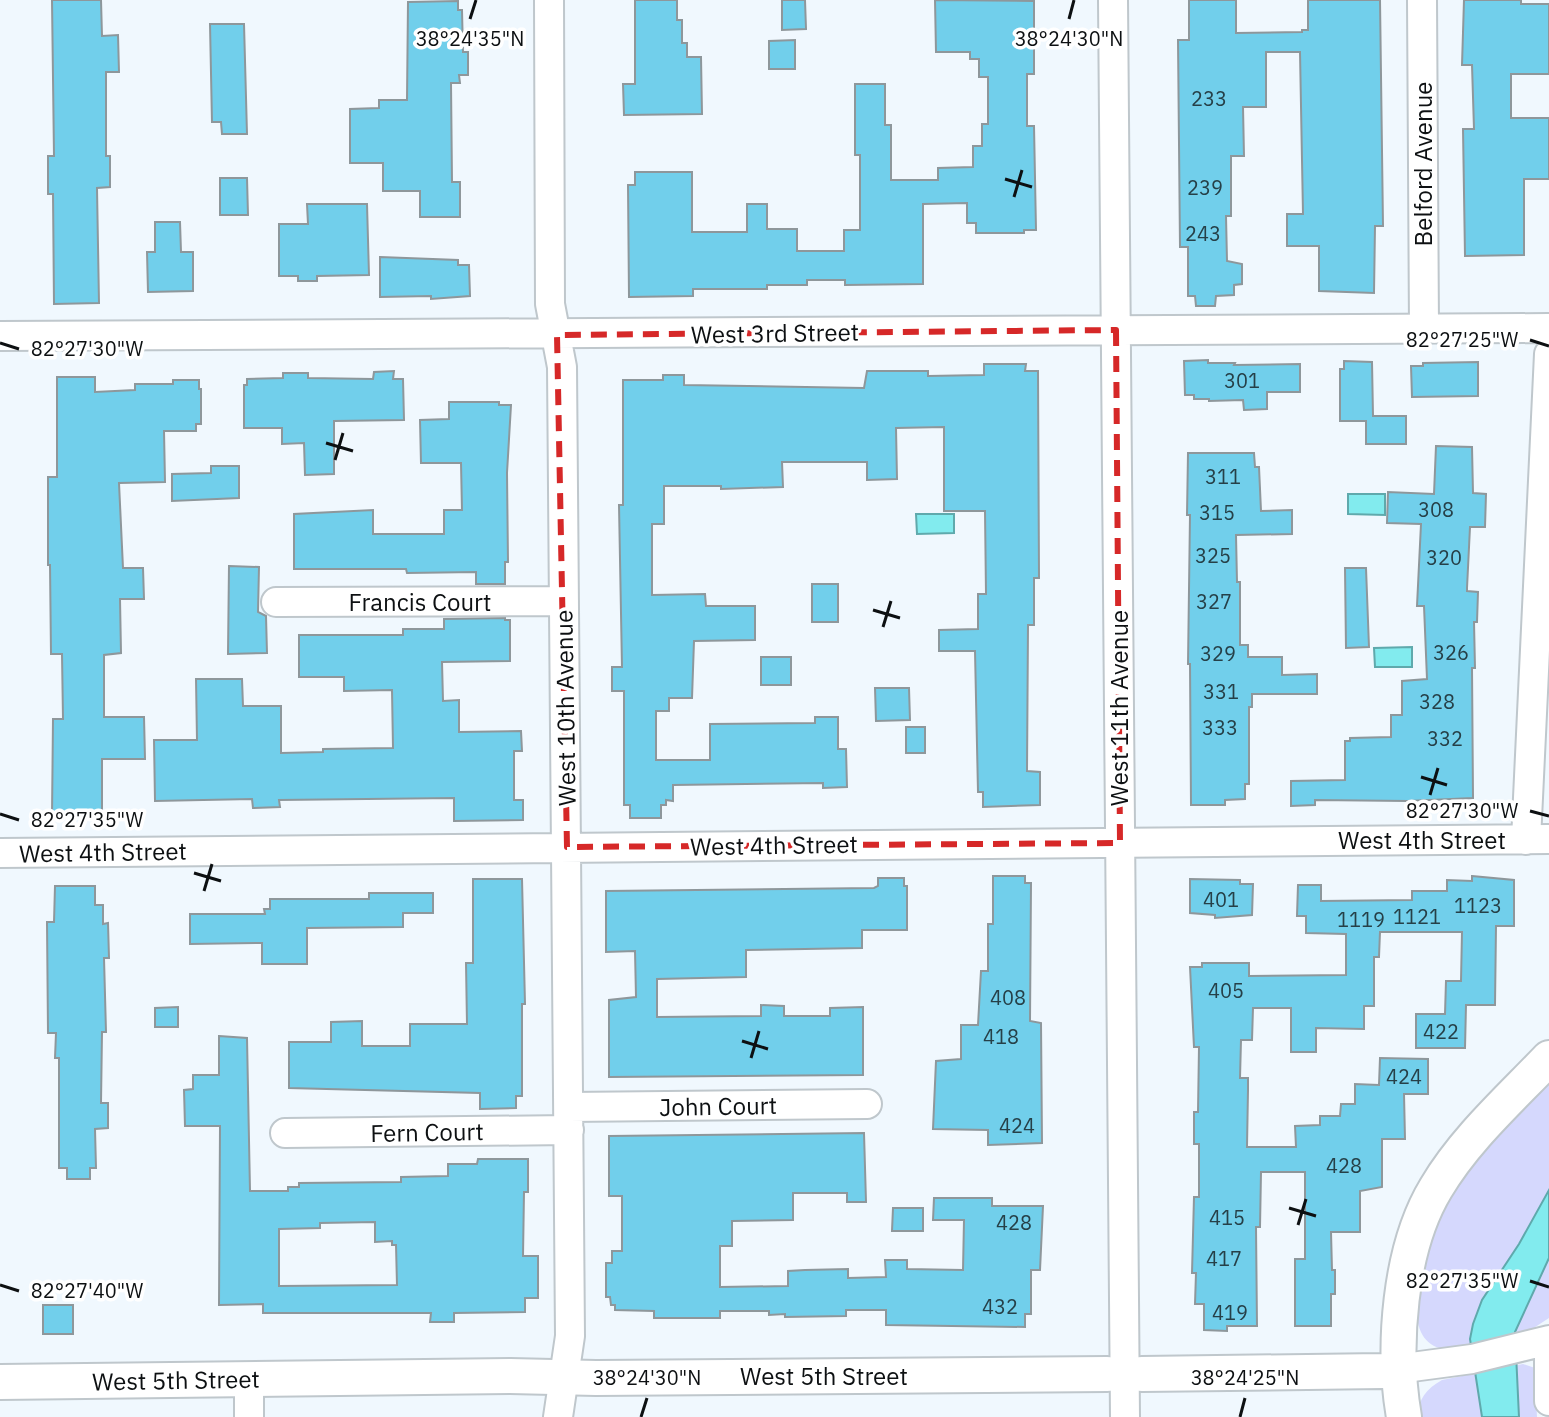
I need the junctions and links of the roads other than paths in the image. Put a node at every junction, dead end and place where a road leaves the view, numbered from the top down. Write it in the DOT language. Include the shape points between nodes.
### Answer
graph roads {
  1 [pos="549,0"];
  2 [pos="1113,0"];
  3 [pos="1422,0"];
  4 [pos="1549,328"];
  5 [pos="1424,329"];
  6 [pos="1116,330"];
  7 [pos="557,335"];
  8 [pos="0,336"];
  9 [pos="1549,354"];
  10 [pos="564,601"];
  11 [pos="276,602"];
  12 [pos="1537,840"];
  13 [pos="1120,843"];
  14 [pos="567,847"];
  15 [pos="0,853"];
  16 [pos="1549,1058"];
  17 [pos="867,1104"];
  18 [pos="569,1119"];
  19 [pos="285,1133"];
  20 [pos="1549,1342"];
  21 [pos="1391,1370"];
  22 [pos="1125,1374"];
  23 [pos="563,1377"];
  24 [pos="249,1379"];
  25 [pos="0,1382"];
  26 [pos="1549,1401"];
  27 [pos="249,1417"];
  28 [pos="558,1417"];
  29 [pos="1125,1417"];
  30 [pos="1404,1417"];
  1 -- 7 [label="street, West 10th Avenue" via="550,304"];
  2 -- 6 [label="street, West 11th Avenue"];
  3 -- 5 [label="street, Belford Avenue"];
  4 -- 5 [label="street, West 3rd Street"];
  5 -- 6 [label="street, West 3rd Street"];
  6 -- 7 [label="street, West 3rd Street"];
  6 -- 13 [label="street, West 11th Avenue"];
  7 -- 8 [label="street, West 3rd Street"];
  7 -- 10 [label="street, West 10th Avenue" via="562,367"];
  9 -- 12 [label="street"];
  10 -- 11 [label="street, Francis Court"];
  10 -- 14 [label="street, West 10th Avenue"];
  12 -- 13 [label="street, West 4th Street"];
  13 -- 14 [label="street, West 4th Street"];
  13 -- 22 [label="street, West 11th Avenue"];
  14 -- 15 [label="street, West 4th Street"];
  14 -- 18 [label="street, West 10th Avenue"];
  16 -- 21 [label="street" via="1452,1164 1428,1204 1412,1247"];
  17 -- 18 [label="street, John Court"];
  18 -- 19 [label="street, Fern Court"];
  18 -- 23 [label="street, West 10th Avenue" via="570,1336"];
  20 -- 21 [label="street, West 5th Street"];
  20 -- 26 [label="street"];
  21 -- 22 [label="street, West 5th Street"];
  21 -- 30 [label="street"];
  22 -- 23 [label="street, West 5th Street"];
  22 -- 29 [label="street, West 11th Avenue"];
  23 -- 24 [label="street, West 5th Street"];
  23 -- 28 [label="street, West 10th Avenue"];
  24 -- 25 [label="street, West 5th Street"];
  24 -- 27 [label="street"];
}
